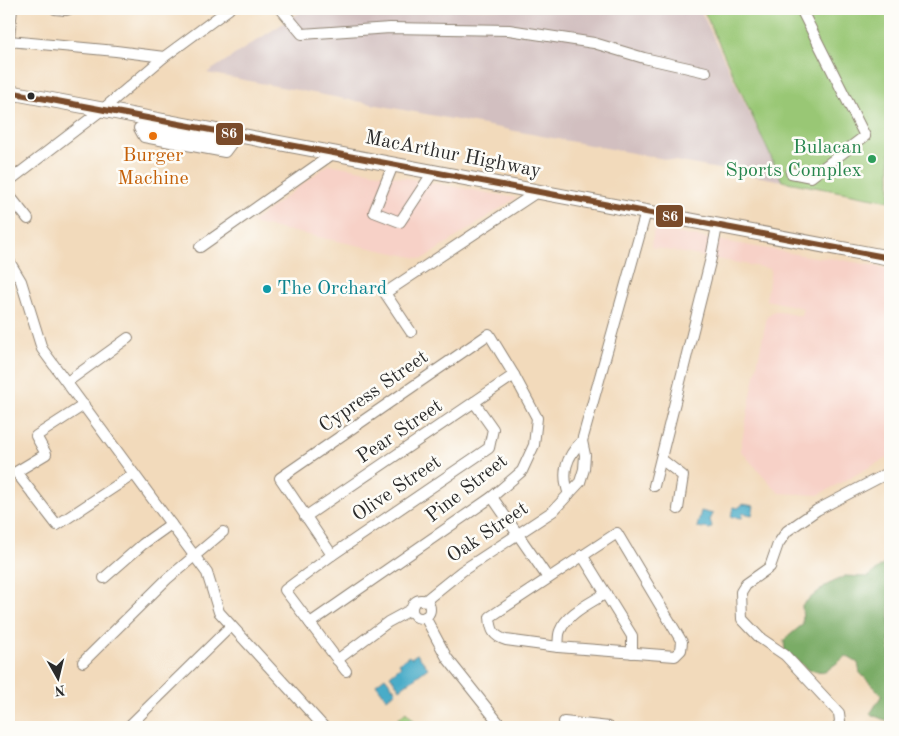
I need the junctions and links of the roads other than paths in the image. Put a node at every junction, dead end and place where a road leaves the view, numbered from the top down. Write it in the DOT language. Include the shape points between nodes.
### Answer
graph roads {
  1 [pos="12,9"];
  2 [pos="55,9"];
  3 [pos="69,9"];
  4 [pos="229,9"];
  5 [pos="282,9"];
  6 [pos="800,9"];
  7 [pos="9,39"];
  8 [pos="164,58"];
  9 [pos="706,72"];
  10 [pos="9,92"];
  11 [pos="103,109"];
  12 [pos="184,130"];
  13 [pos="334,153"];
  14 [pos="394,165"];
  15 [pos="433,172"];
  16 [pos="791,173"];
  17 [pos="9,181"];
  18 [pos="537,192"];
  19 [pos="9,195"];
  20 [pos="646,212"];
  21 [pos="28,220"];
  22 [pos="717,226"];
  23 [pos="200,247"];
  24 [pos="890,258"];
  25 [pos="9,261"];
  26 [pos="411,332"];
  27 [pos="488,334"];
  28 [pos="128,338"];
  29 [pos="514,375"];
  30 [pos="67,382"];
  31 [pos="474,402"];
  32 [pos="84,405"];
  33 [pos="582,441"];
  34 [pos="661,459"];
  35 [pos="890,472"];
  36 [pos="134,474"];
  37 [pos="654,486"];
  38 [pos="569,494"];
  39 [pos="492,496"];
  40 [pos="678,509"];
  41 [pos="305,516"];
  42 [pos="171,524"];
  43 [pos="223,532"];
  44 [pos="517,533"];
  45 [pos="332,555"];
  46 [pos="582,555"];
  47 [pos="195,556"];
  48 [pos="104,578"];
  49 [pos="548,578"];
  50 [pos="606,593"];
  51 [pos="426,600"];
  52 [pos="412,609"];
  53 [pos="425,617"];
  54 [pos="310,623"];
  55 [pos="231,626"];
  56 [pos="558,647"];
  57 [pos="632,653"];
  58 [pos="337,660"];
  59 [pos="83,662"];
  60 [pos="346,671"];
  61 [pos="564,722"];
  62 [pos="499,726"];
  63 [pos="579,726"];
  64 [pos="128,727"];
  65 [pos="324,727"];
  66 [pos="609,727"];
  67 [pos="838,727"];
  1 -- 7 [label="street"];
  2 -- 3 [label="street"];
  4 -- 8 [label="street"];
  5 -- 9 [label="street" via="302,34 390,28 509,30 594,43"];
  6 -- 16 [label="street" via="865,136 811,177"];
  7 -- 8 [label="street"];
  8 -- 11 [label="street"];
  10 -- 11 [label="highway, MacArthur Highway"];
  11 -- 12 [label="highway, MacArthur Highway"];
  11 -- 17 [label="street"];
  12 -- 12 [label="street" via="212,141 231,144 225,152 144,137 140,128"];
  12 -- 13 [label="highway, MacArthur Highway"];
  13 -- 14 [label="highway, MacArthur Highway"];
  13 -- 23 [label="street"];
  14 -- 15 [label="highway, MacArthur Highway"];
  14 -- 15 [label="street" via="374,212 400,222"];
  15 -- 18 [label="highway, MacArthur Highway"];
  18 -- 20 [label="highway, MacArthur Highway"];
  18 -- 26 [label="street" via="385,293"];
  19 -- 21 [label="street"];
  20 -- 22 [label="highway, MacArthur Highway"];
  20 -- 33 [label="street"];
  22 -- 24 [label="highway, MacArthur Highway"];
  22 -- 34 [label="street"];
  25 -- 30 [label="street" via="21,281 42,349"];
  27 -- 29 [label="street, Pine Street"];
  27 -- 41 [label="street, Cypress Street" via="280,478"];
  28 -- 30 [label="street"];
  29 -- 31 [label="street, Pear Street"];
  29 -- 39 [label="street, Pine Street" via="537,418 534,445 522,471"];
  30 -- 32 [label="street"];
  31 -- 41 [label="street, Pear Street"];
  31 -- 45 [label="street, Olive Street" via="493,429 489,448"];
  32 -- 36 [label="street"];
  32 -- 36 [label="street" via="36,436 46,454 16,472 57,524"];
  33 -- 38 [label="street, Oak Street" via="584,469 580,482"];
  33 -- 38 [label="street" via="572,451 566,466 564,481"];
  34 -- 37 [label="street"];
  34 -- 40 [label="street" via="683,476"];
  35 -- 67 [label="street" via="817,510 787,532 778,544 770,567 746,584 741,592 742,619 760,638 785,655 839,713"];
  36 -- 42 [label="street"];
  38 -- 44 [label="street, Oak Street" via="553,511"];
  39 -- 44 [label="street"];
  39 -- 54 [label="street, Pine Street"];
  41 -- 45 [label="street"];
  42 -- 47 [label="street"];
  42 -- 48 [label="street"];
  43 -- 47 [label="street"];
  44 -- 49 [label="street"];
  44 -- 51 [label="street, Oak Street"];
  45 -- 54 [label="street, Olive Street" via="285,590"];
  46 -- 49 [label="street"];
  46 -- 50 [label="street"];
  46 -- 57 [label="street" via="617,533 682,642 681,650 675,656"];
  47 -- 55 [label="street" via="207,573 219,612"];
  47 -- 59 [label="street"];
  49 -- 56 [label="street" via="490,617 492,630 498,637"];
  50 -- 56 [label="street" via="572,615 560,632"];
  50 -- 57 [label="street" via="632,636"];
  51 -- 52 [label="street" via="416,601"];
  51 -- 53 [label="street" via="431,609"];
  52 -- 53 [label="street" via="416,616"];
  52 -- 58 [label="street" via="388,622"];
  53 -- 62 [label="street" via="447,658"];
  54 -- 58 [label="street"];
  55 -- 64 [label="street"];
  55 -- 65 [label="street"];
  56 -- 57 [label="street"];
  58 -- 60 [label="street"];
  61 -- 63 [label="street"];
  63 -- 66 [label="street"];
}
